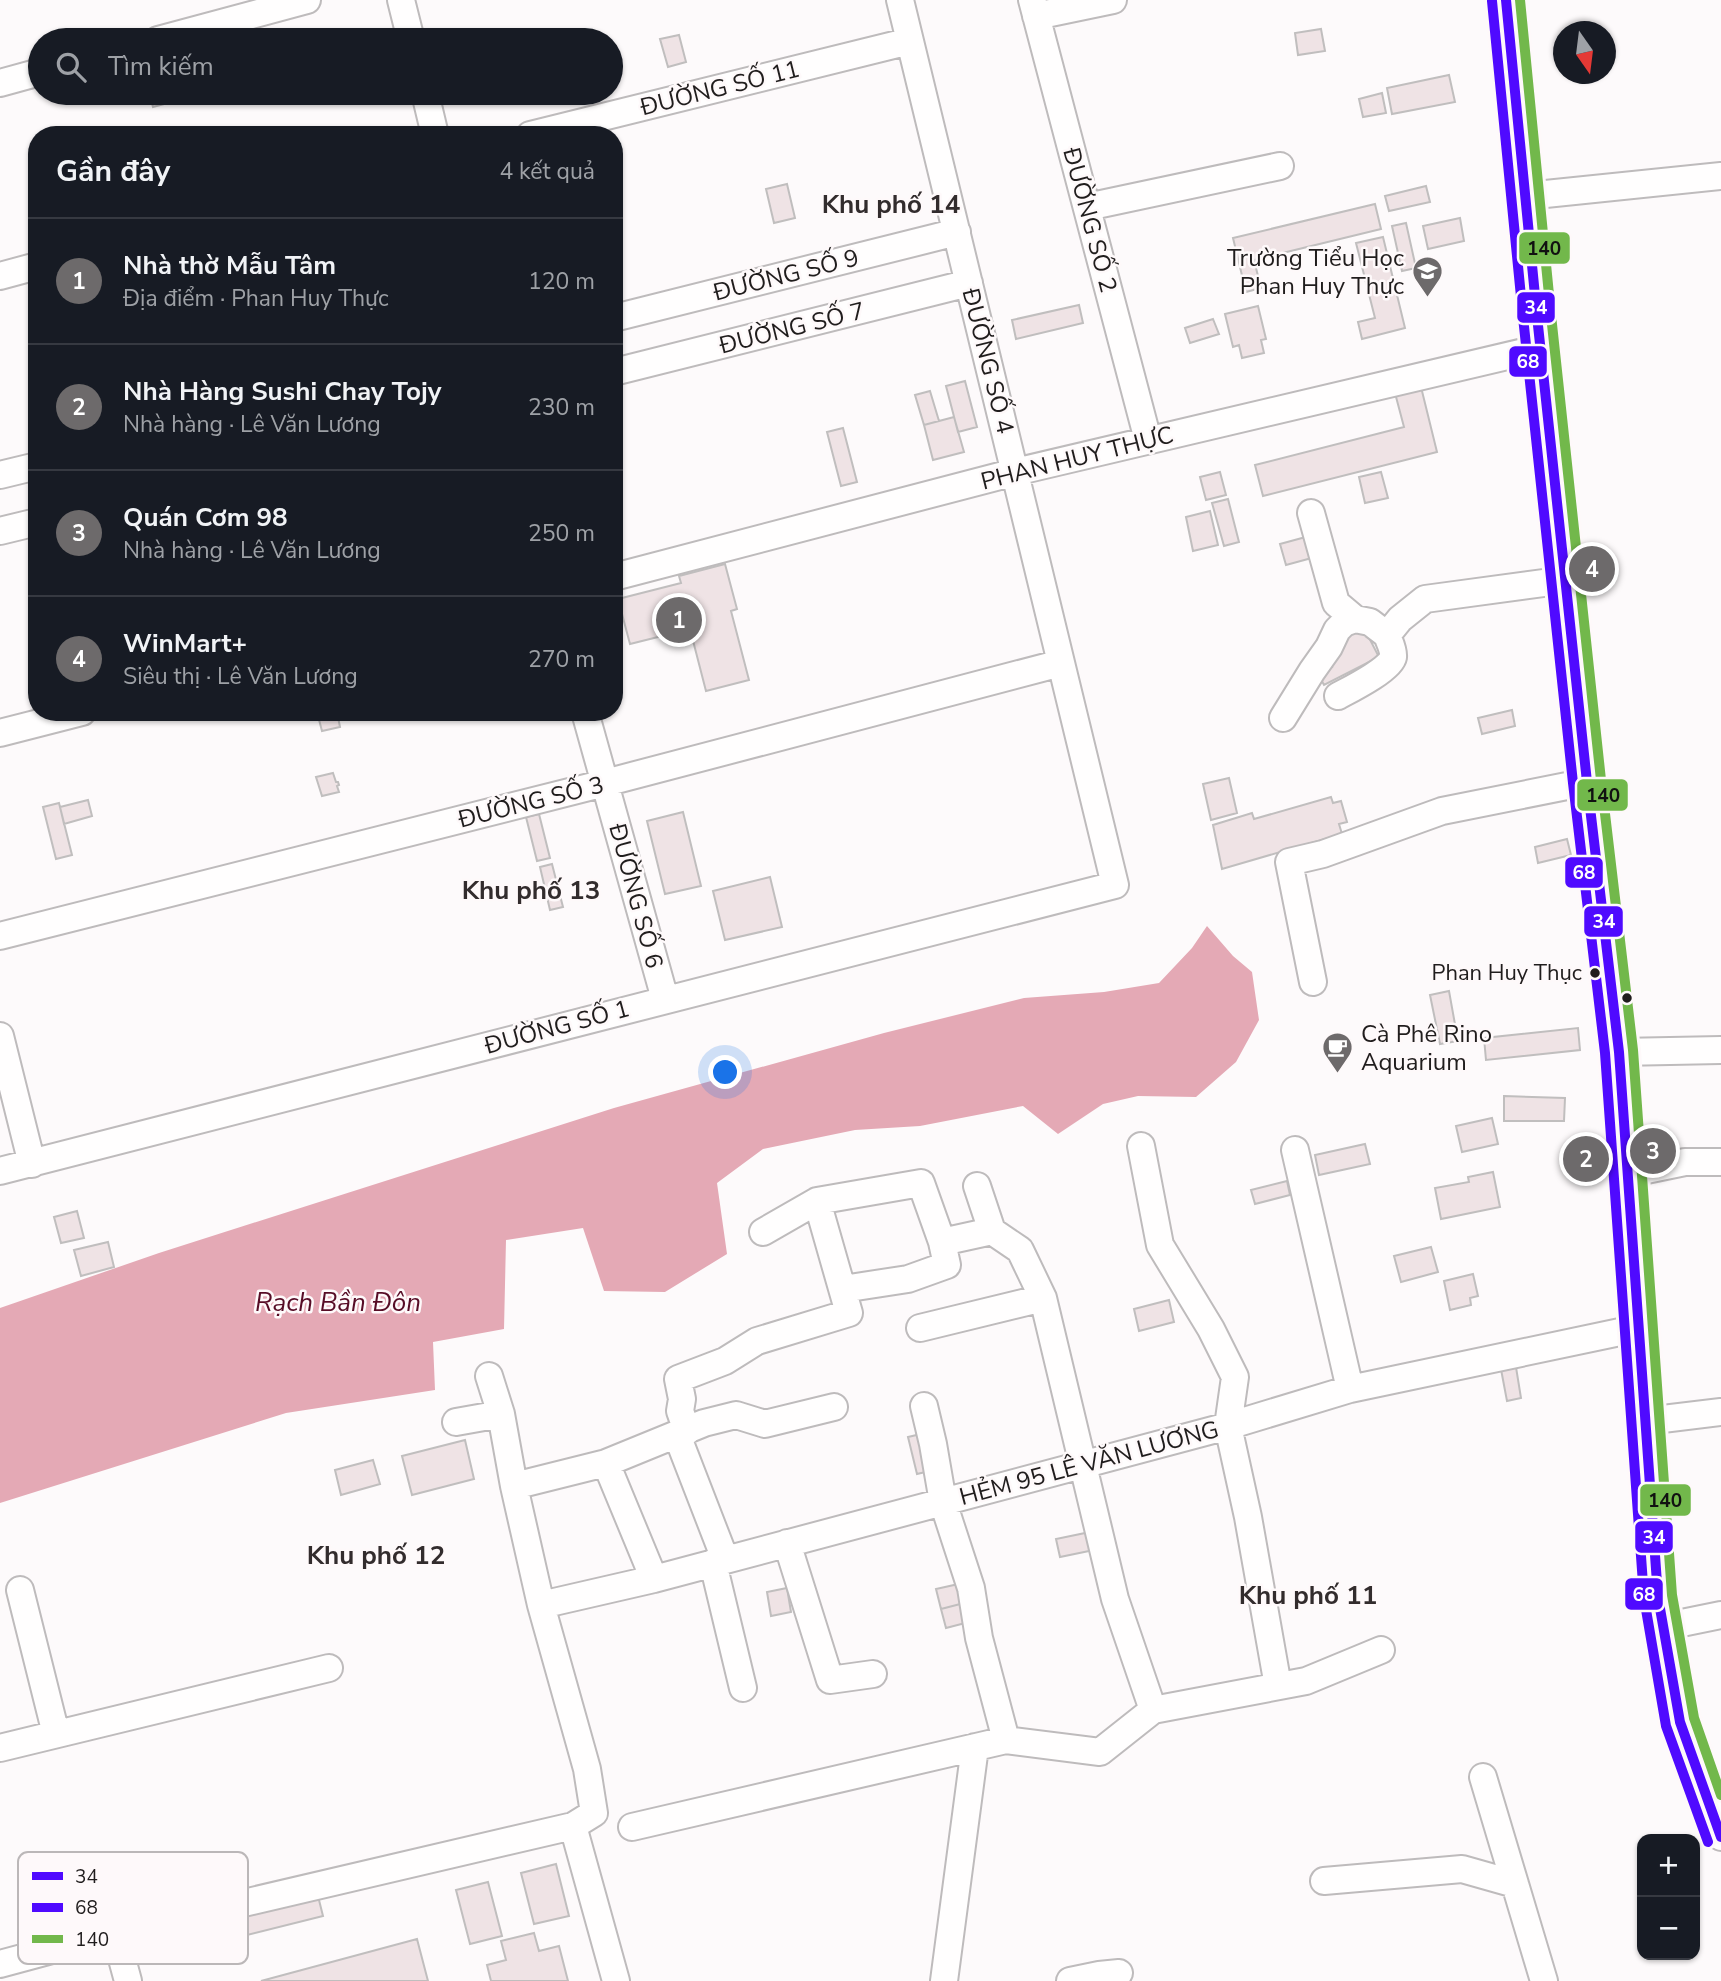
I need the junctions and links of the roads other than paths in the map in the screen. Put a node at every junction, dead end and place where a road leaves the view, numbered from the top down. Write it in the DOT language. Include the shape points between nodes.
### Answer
graph roads {
  1 [pos="307,0"];
  2 [pos="401,0"];
  3 [pos="900,0"];
  4 [pos="1113,0"];
  5 [pos="1506,0"];
  6 [pos="1034,8"];
  7 [pos="203,28"];
  8 [pos="408,28"];
  9 [pos="910,41"];
  10 [pos="28,75"];
  11 [pos="0,83"];
  12 [pos="428,105"];
  13 [pos="433,126"];
  14 [pos="566,126"];
  15 [pos="1280,166"];
  16 [pos="1721,176"];
  17 [pos="1526,196"];
  18 [pos="1087,207"];
  19 [pos="957,232"];
  20 [pos="28,268"];
  21 [pos="0,276"];
  22 [pos="969,284"];
  23 [pos="623,316"];
  24 [pos="1541,348"];
  25 [pos="623,370"];
  26 [pos="1148,440"];
  27 [pos="28,468"];
  28 [pos="1015,471"];
  29 [pos="0,475"];
  30 [pos="1311,513"];
  31 [pos="28,524"];
  32 [pos="0,531"];
  33 [pos="623,575"];
  34 [pos="1566,580"];
  35 [pos="1355,619"];
  36 [pos="1387,635"];
  37 [pos="1061,663"];
  38 [pos="1338,696"];
  39 [pos="1283,718"];
  40 [pos="47,721"];
  41 [pos="588,721"];
  42 [pos="0,733"];
  43 [pos="1587,782"];
  44 [pos="605,783"];
  45 [pos="1115,885"];
  46 [pos="0,936"];
  47 [pos="1313,982"];
  48 [pos="665,999"];
  49 [pos="0,1036"];
  50 [pos="1721,1050"];
  51 [pos="1619,1052"];
  52 [pos="1141,1146"];
  53 [pos="1295,1150"];
  54 [pos="1721,1163"];
  55 [pos="32,1164"];
  56 [pos="0,1171"];
  57 [pos="1627,1174"];
  58 [pos="977,1186"];
  59 [pos="817,1201"];
  60 [pos="763,1231"];
  61 [pos="992,1231"];
  62 [pos="942,1242"];
  63 [pos="842,1289"];
  64 [pos="1043,1298"];
  65 [pos="920,1328"];
  66 [pos="1639,1328"];
  67 [pos="489,1376"];
  68 [pos="1350,1389"];
  69 [pos="924,1406"];
  70 [pos="834,1408"];
  71 [pos="1721,1412"];
  72 [pos="501,1414"];
  73 [pos="1646,1421"];
  74 [pos="456,1422"];
  75 [pos="1228,1426"];
  76 [pos="682,1433"];
  77 [pos="606,1463"];
  78 [pos="1083,1465"];
  79 [pos="514,1486"];
  80 [pos="943,1502"];
  81 [pos="787,1543"];
  82 [pos="719,1561"];
  83 [pos="654,1578"];
  84 [pos="20,1590"];
  85 [pos="541,1605"];
  86 [pos="1721,1615"];
  87 [pos="1662,1627"];
  88 [pos="1381,1650"];
  89 [pos="329,1668"];
  90 [pos="873,1674"];
  91 [pos="1278,1686"];
  92 [pos="743,1688"];
  93 [pos="1153,1710"];
  94 [pos="56,1734"];
  95 [pos="1006,1740"];
  96 [pos="975,1747"];
  97 [pos="0,1748"];
  98 [pos="1483,1777"];
  99 [pos="573,1826"];
  100 [pos="632,1827"];
  101 [pos="1721,1837"];
  102 [pos="1324,1881"];
  103 [pos="1515,1884"];
  104 [pos="248,1902"];
  105 [pos="123,1964"];
  106 [pos="1106,1976"];
  107 [pos="128,1981"];
  108 [pos="615,1981"];
  109 [pos="943,1981"];
  110 [pos="1070,1981"];
  111 [pos="1544,1981"];
  1 -- 7 [label="street"];
  2 -- 8 [label="street"];
  3 -- 9 [label="street, ĐƯỜNG SỐ 4"];
  4 -- 6 [label="street"];
  5 -- 17 [label="street"];
  6 -- 18 [label="street, ĐƯỜNG SỐ 2"];
  9 -- 14 [label="street, ĐƯỜNG SỐ 11"];
  9 -- 19 [label="street, ĐƯỜNG SỐ 4"];
  10 -- 11 [label="street"];
  12 -- 13 [label="street"];
  15 -- 18 [label="street"];
  16 -- 17 [label="street"];
  17 -- 24 [label="street"];
  18 -- 26 [label="street, ĐƯỜNG SỐ 2"];
  19 -- 22 [label="street, ĐƯỜNG SỐ 4"];
  19 -- 23 [label="street, ĐƯỜNG SỐ 9"];
  20 -- 21 [label="street"];
  22 -- 25 [label="street, ĐƯỜNG SỐ 7"];
  22 -- 28 [label="street, ĐƯỜNG SỐ 4"];
  24 -- 26 [label="street, PHAN HUY THỰC"];
  24 -- 34 [label="street"];
  26 -- 28 [label="street, PHAN HUY THỰC"];
  27 -- 29 [label="street"];
  28 -- 33 [label="street, PHAN HUY THỰC"];
  28 -- 37 [label="street, ĐƯỜNG SỐ 4"];
  30 -- 35 [label="street" via="1336,603"];
  31 -- 32 [label="street"];
  34 -- 36 [label="street" via="1425,599"];
  34 -- 43 [label="street"];
  35 -- 36 [label="street" via="1370,622"];
  35 -- 39 [label="street" via="1337,630"];
  36 -- 38 [label="street" via="1393,653 1390,663"];
  37 -- 44 [label="street, ĐƯỜNG SỐ 3"];
  37 -- 45 [label="street, ĐƯỜNG SỐ 4"];
  40 -- 42 [label="street"];
  41 -- 44 [label="street, ĐƯỜNG SỐ 6"];
  43 -- 47 [label="street" via="1442,811 1289,862"];
  43 -- 51 [label="street"];
  44 -- 46 [label="street, ĐƯỜNG SỐ 3"];
  44 -- 48 [label="street, ĐƯỜNG SỐ 6"];
  45 -- 48 [label="street, ĐƯỜNG SỐ 1"];
  48 -- 55 [label="street, ĐƯỜNG SỐ 1"];
  49 -- 55 [label="street"];
  50 -- 51 [label="street"];
  51 -- 57 [label="street"];
  52 -- 75 [label="street" via="1160,1245 1235,1377"];
  53 -- 68 [label="street"];
  54 -- 57 [label="street" via="1685,1162"];
  55 -- 56 [label="street, ĐƯỜNG SỐ 1"];
  57 -- 66 [label="street"];
  58 -- 61 [label="street"];
  59 -- 60 [label="street"];
  59 -- 62 [label="street" via="921,1183"];
  59 -- 63 [label="street"];
  61 -- 62 [label="street"];
  61 -- 64 [label="street" via="1020,1250"];
  62 -- 63 [label="street" via="947,1265 908,1279"];
  63 -- 76 [label="street" via="849,1313 757,1341 725,1361 678,1379"];
  64 -- 65 [label="street"];
  64 -- 78 [label="street"];
  66 -- 68 [label="street, HẺM 95 LÊ VĂN LƯƠNG"];
  66 -- 73 [label="street"];
  67 -- 72 [label="street"];
  68 -- 75 [label="street, HẺM 95 LÊ VĂN LƯƠNG"];
  69 -- 80 [label="street"];
  70 -- 76 [label="street" via="765,1424 736,1415"];
  71 -- 73 [label="street"];
  72 -- 74 [label="street"];
  72 -- 79 [label="street"];
  73 -- 87 [label="street"];
  75 -- 78 [label="street, HẺM 95 LÊ VĂN LƯƠNG"];
  75 -- 91 [label="street"];
  76 -- 77 [label="street"];
  76 -- 82 [label="street"];
  77 -- 79 [label="street"];
  77 -- 83 [label="street"];
  78 -- 80 [label="street, HẺM 95 LÊ VĂN LƯƠNG"];
  78 -- 93 [label="street" via="1115,1599"];
  79 -- 85 [label="street"];
  80 -- 81 [label="street, HẺM 95 LÊ VĂN LƯƠNG"];
  80 -- 95 [label="street" via="971,1588"];
  81 -- 82 [label="street, HẺM 95 LÊ VĂN LƯƠNG"];
  81 -- 90 [label="street" via="830,1680"];
  82 -- 83 [label="street, HẺM 95 LÊ VĂN LƯƠNG"];
  82 -- 92 [label="street"];
  83 -- 85 [label="street, HẺM 95 LÊ VĂN LƯƠNG"];
  84 -- 94 [label="street"];
  85 -- 99 [label="street" via="587,1769 594,1814"];
  86 -- 87 [label="street"];
  87 -- 101 [label="street" via="1680,1722"];
  88 -- 91 [label="street" via="1306,1681"];
  89 -- 94 [label="street"];
  91 -- 93 [label="street"];
  93 -- 95 [label="street" via="1100,1752"];
  94 -- 97 [label="street"];
  95 -- 96 [label="street"];
  96 -- 100 [label="street"];
  96 -- 109 [label="street"];
  98 -- 103 [label="street"];
  99 -- 104 [label="street"];
  99 -- 108 [label="street"];
  102 -- 103 [label="street" via="1462,1869"];
  103 -- 111 [label="street"];
  105 -- 107 [label="street"];
  106 -- 110 [label="street"];
}
